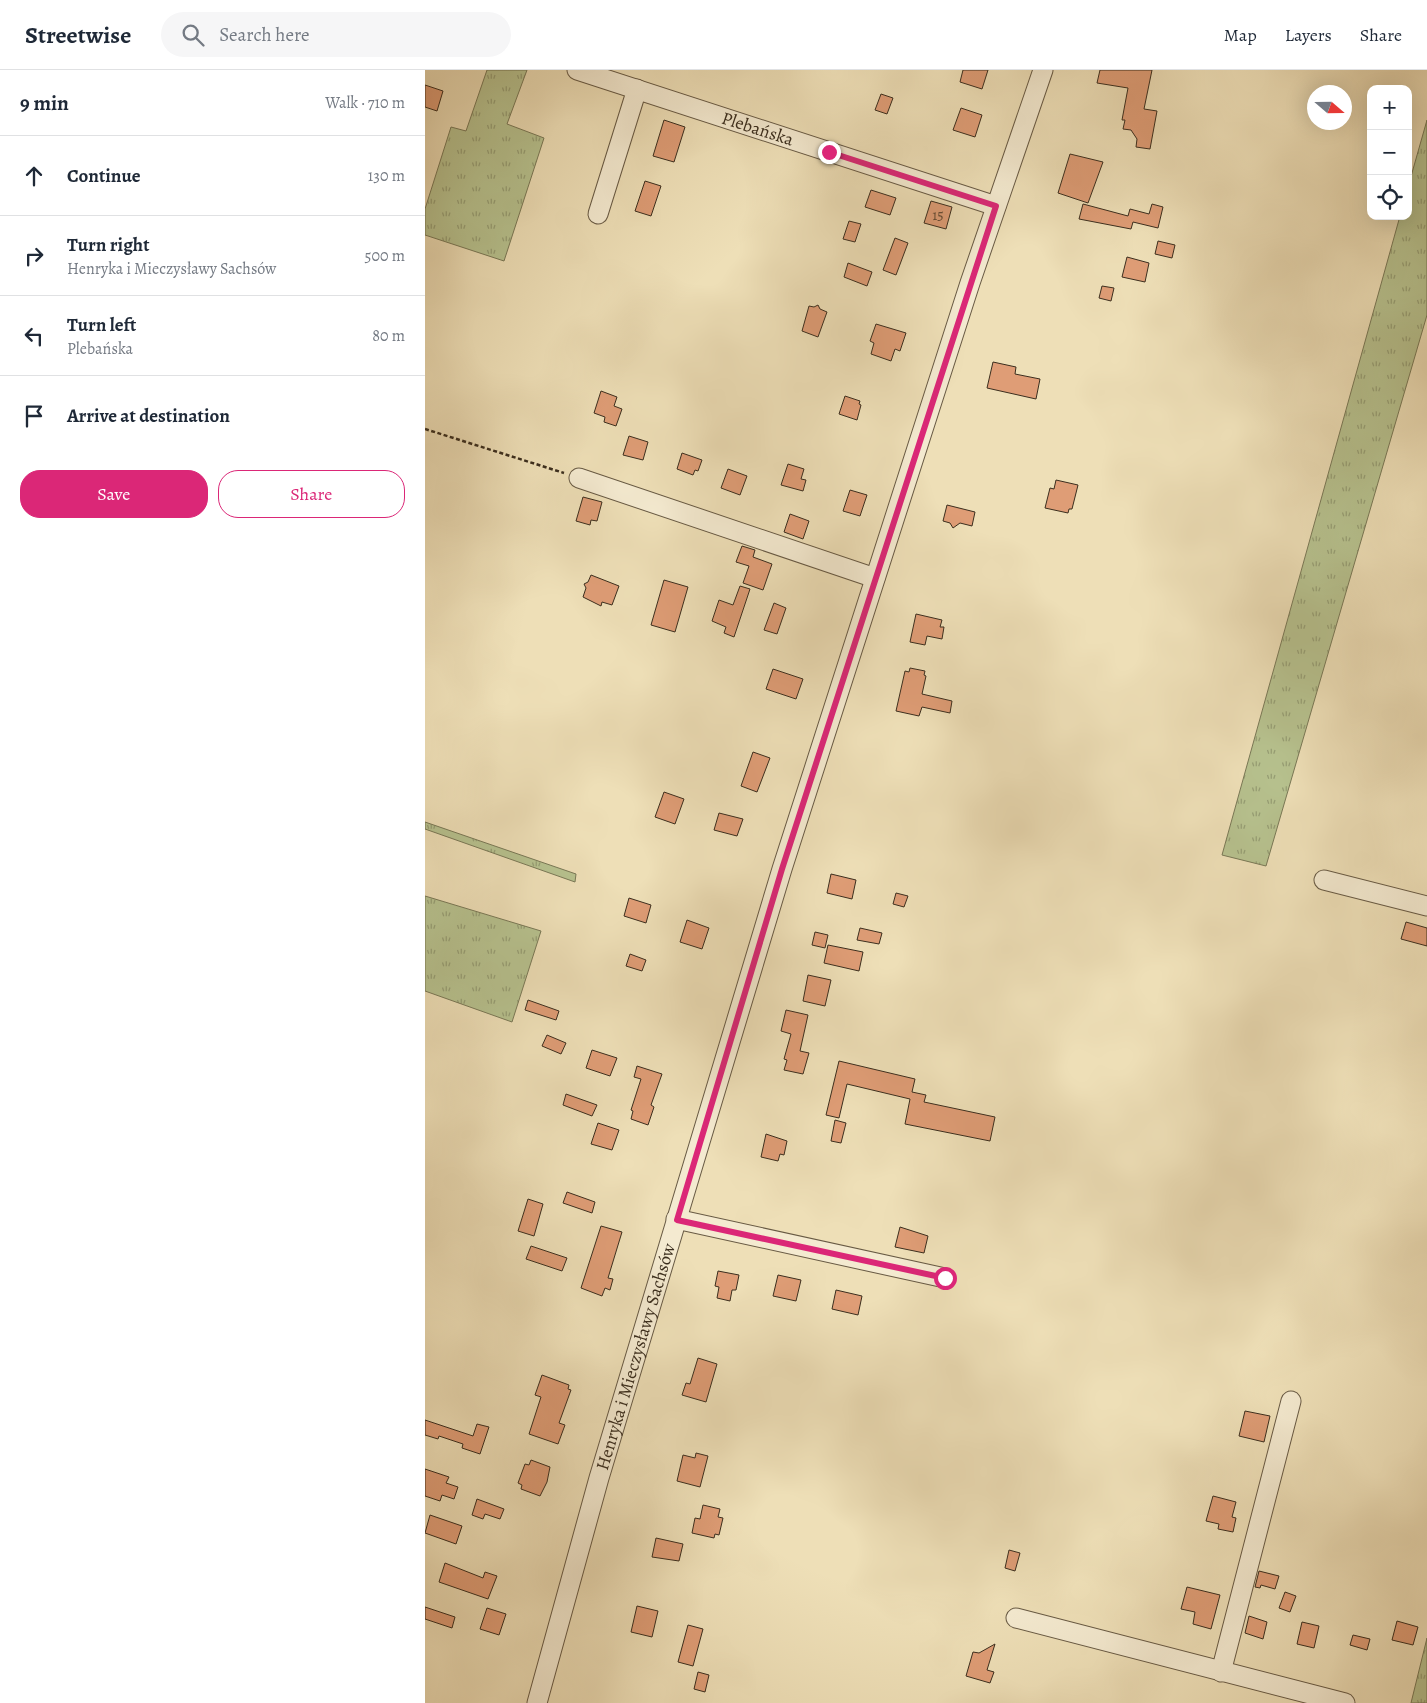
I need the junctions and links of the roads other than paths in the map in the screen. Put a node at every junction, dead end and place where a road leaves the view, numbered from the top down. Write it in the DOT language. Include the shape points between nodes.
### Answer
graph roads {
  1 [pos="577,70"];
  2 [pos="1043,70"];
  3 [pos="637,90"];
  4 [pos="996,206"];
  5 [pos="598,214"];
  6 [pos="579,478"];
  7 [pos="875,578"];
  8 [pos="1324,880"];
  9 [pos="1427,906"];
  10 [pos="677,1220"];
  11 [pos="945,1278"];
  12 [pos="1291,1401"];
  13 [pos="1017,1618"];
  14 [pos="1221,1672"];
  15 [pos="537,1703"];
  16 [pos="1345,1703"];
  1 -- 3 [label="street, Plebańska"];
  2 -- 4 [label="street, Henryka i Mieczysławy Sachsów"];
  3 -- 4 [label="street, Plebańska"];
  3 -- 5 [label="street"];
  4 -- 7 [label="street, Henryka i Mieczysławy Sachsów"];
  6 -- 7 [label="street"];
  7 -- 10 [label="street, Henryka i Mieczysławy Sachsów" via="782,869"];
  8 -- 9 [label="street"];
  10 -- 11 [label="street"];
  10 -- 15 [label="street, Henryka i Mieczysławy Sachsów" via="593,1496"];
  12 -- 14 [label="street"];
  13 -- 14 [label="street"];
  14 -- 16 [label="street"];
}
